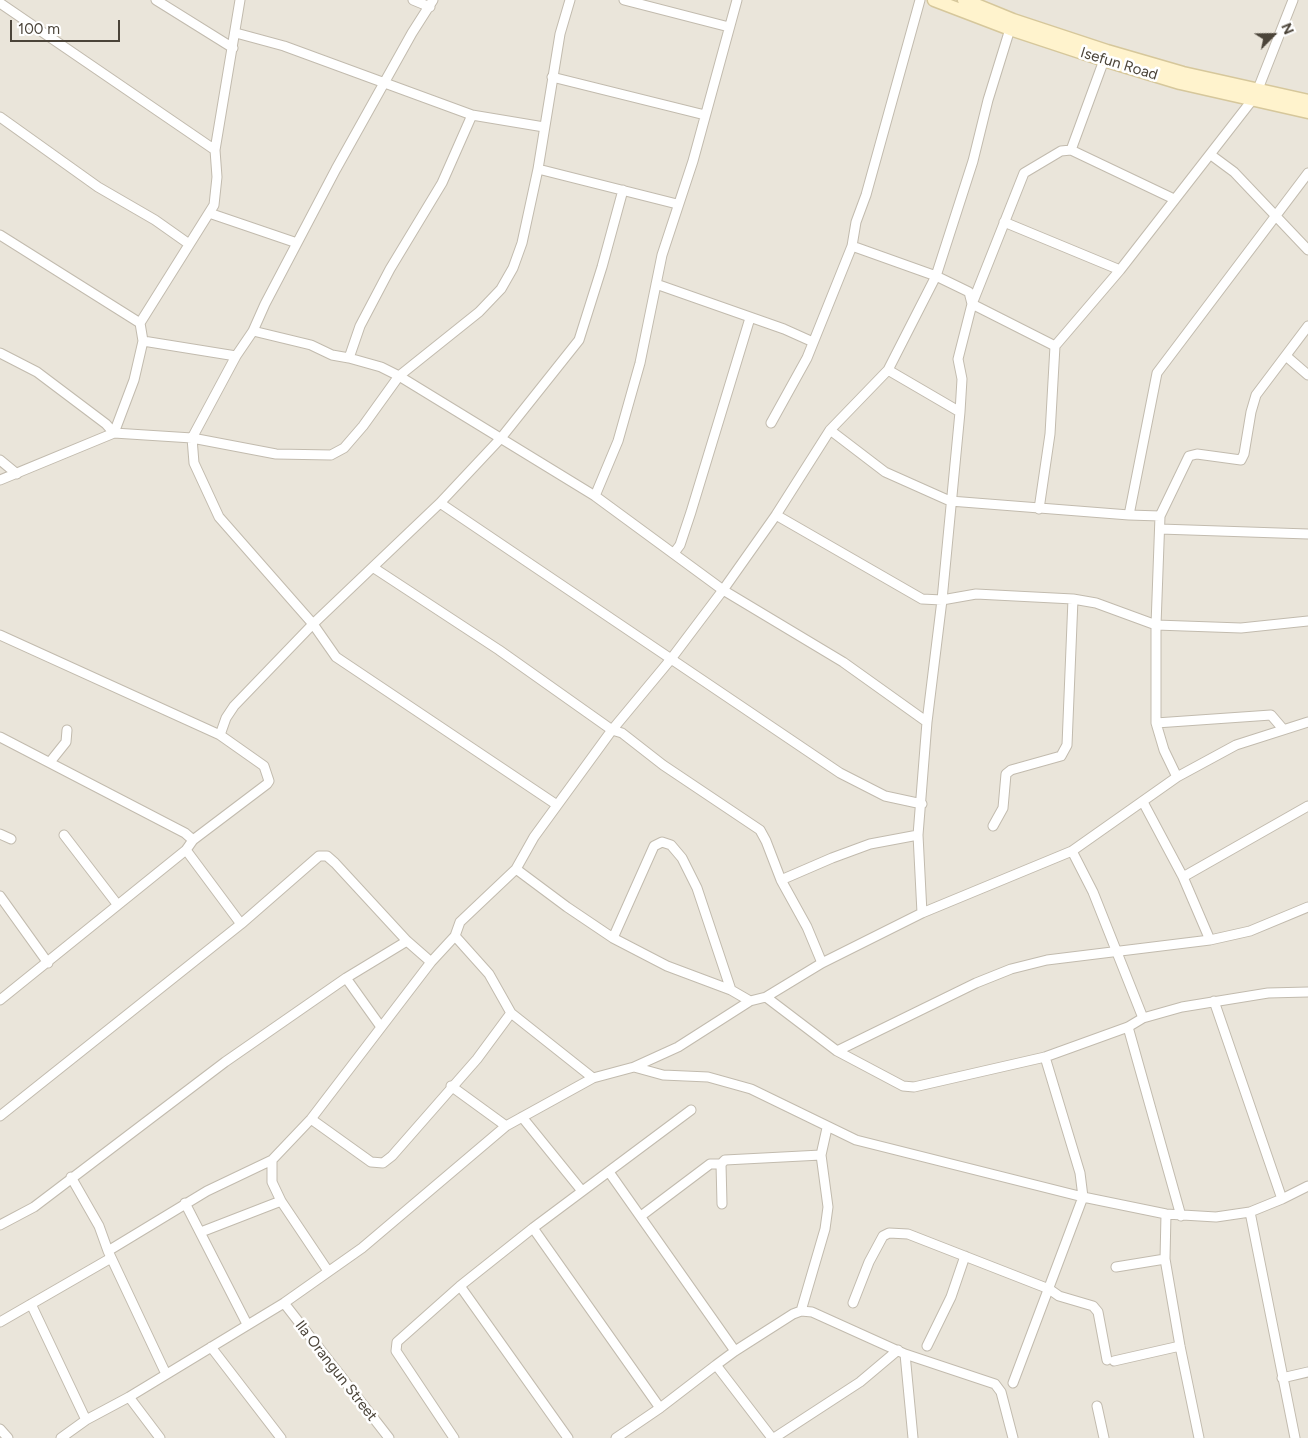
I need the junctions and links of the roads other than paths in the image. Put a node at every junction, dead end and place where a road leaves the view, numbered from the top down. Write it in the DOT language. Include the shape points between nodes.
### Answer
graph roads {
  1 [pos="156,0"];
  2 [pos="240,0"];
  3 [pos="413,0"];
  4 [pos="570,0"];
  5 [pos="624,0"];
  6 [pos="737,0"];
  7 [pos="920,0"];
  8 [pos="934,0"];
  9 [pos="964,0"];
  10 [pos="1293,0"];
  11 [pos="979,2"];
  12 [pos="0,3"];
  13 [pos="431,3"];
  14 [pos="729,27"];
  15 [pos="1010,29"];
  16 [pos="236,33"];
  17 [pos="233,48"];
  18 [pos="1104,60"];
  19 [pos="552,76"];
  20 [pos="384,84"];
  21 [pos="1255,94"];
  22 [pos="1308,101"];
  23 [pos="1308,112"];
  24 [pos="472,115"];
  25 [pos="705,115"];
  26 [pos="0,117"];
  27 [pos="544,127"];
  28 [pos="215,150"];
  29 [pos="1071,150"];
  30 [pos="1211,155"];
  31 [pos="538,168"];
  32 [pos="1308,174"];
  33 [pos="624,190"];
  34 [pos="1174,199"];
  35 [pos="677,204"];
  36 [pos="209,213"];
  37 [pos="1276,215"];
  38 [pos="1004,222"];
  39 [pos="0,235"];
  40 [pos="297,243"];
  41 [pos="189,244"];
  42 [pos="852,246"];
  43 [pos="1308,250"];
  44 [pos="1120,270"];
  45 [pos="936,276"];
  46 [pos="656,284"];
  47 [pos="972,304"];
  48 [pos="750,318"];
  49 [pos="140,322"];
  50 [pos="1308,326"];
  51 [pos="253,331"];
  52 [pos="143,340"];
  53 [pos="813,342"];
  54 [pos="1055,346"];
  55 [pos="0,353"];
  56 [pos="236,356"];
  57 [pos="1286,356"];
  58 [pos="349,358"];
  59 [pos="888,370"];
  60 [pos="1308,375"];
  61 [pos="399,376"];
  62 [pos="960,412"];
  63 [pos="771,423"];
  64 [pos="830,430"];
  65 [pos="114,433"];
  66 [pos="192,438"];
  67 [pos="501,438"];
  68 [pos="0,460"];
  69 [pos="17,474"];
  70 [pos="0,480"];
  71 [pos="595,496"];
  72 [pos="950,501"];
  73 [pos="440,503"];
  74 [pos="1039,509"];
  75 [pos="776,515"];
  76 [pos="1129,515"];
  77 [pos="1160,516"];
  78 [pos="1160,529"];
  79 [pos="1308,534"];
  80 [pos="674,553"];
  81 [pos="374,568"];
  82 [pos="723,590"];
  83 [pos="1073,599"];
  84 [pos="942,600"];
  85 [pos="1308,621"];
  86 [pos="313,624"];
  87 [pos="1156,625"];
  88 [pos="0,635"];
  89 [pos="671,659"];
  90 [pos="927,722"];
  91 [pos="1308,722"];
  92 [pos="1156,723"];
  93 [pos="1284,729"];
  94 [pos="67,730"];
  95 [pos="612,730"];
  96 [pos="220,735"];
  97 [pos="0,737"];
  98 [pos="50,762"];
  99 [pos="1177,777"];
  100 [pos="1142,802"];
  101 [pos="922,804"];
  102 [pos="557,805"];
  103 [pos="1308,806"];
  104 [pos="993,826"];
  105 [pos="0,834"];
  106 [pos="64,835"];
  107 [pos="918,835"];
  108 [pos="11,839"];
  109 [pos="193,840"];
  110 [pos="186,850"];
  111 [pos="1072,851"];
  112 [pos="516,869"];
  113 [pos="1183,877"];
  114 [pos="781,880"];
  115 [pos="0,896"];
  116 [pos="117,904"];
  117 [pos="1308,907"];
  118 [pos="922,913"];
  119 [pos="241,924"];
  120 [pos="456,936"];
  121 [pos="613,938"];
  122 [pos="407,940"];
  123 [pos="1210,940"];
  124 [pos="1117,951"];
  125 [pos="432,962"];
  126 [pos="48,963"];
  127 [pos="822,963"];
  128 [pos="346,978"];
  129 [pos="731,990"];
  130 [pos="1308,992"];
  131 [pos="766,997"];
  132 [pos="0,1000"];
  133 [pos="750,1001"];
  134 [pos="1214,1001"];
  135 [pos="510,1013"];
  136 [pos="1143,1018"];
  137 [pos="381,1027"];
  138 [pos="1128,1027"];
  139 [pos="836,1051"];
  140 [pos="1045,1057"];
  141 [pos="634,1067"];
  142 [pos="592,1078"];
  143 [pos="451,1086"];
  144 [pos="691,1110"];
  145 [pos="0,1116"];
  146 [pos="522,1117"];
  147 [pos="311,1119"];
  148 [pos="506,1126"];
  149 [pos="827,1128"];
  150 [pos="821,1155"];
  151 [pos="272,1160"];
  152 [pos="721,1164"];
  153 [pos="609,1172"];
  154 [pos="71,1177"];
  155 [pos="1308,1186"];
  156 [pos="582,1191"];
  157 [pos="1083,1197"];
  158 [pos="1282,1199"];
  159 [pos="281,1201"];
  160 [pos="185,1203"];
  161 [pos="722,1204"];
  162 [pos="1250,1212"];
  163 [pos="1166,1214"];
  164 [pos="641,1216"];
  165 [pos="1181,1216"];
  166 [pos="0,1225"];
  167 [pos="533,1228"];
  168 [pos="201,1232"];
  169 [pos="109,1254"];
  170 [pos="965,1256"];
  171 [pos="1165,1258"];
  172 [pos="1116,1267"];
  173 [pos="328,1271"];
  174 [pos="460,1286"];
  175 [pos="1048,1289"];
  176 [pos="284,1303"];
  177 [pos="853,1303"];
  178 [pos="31,1304"];
  179 [pos="801,1311"];
  180 [pos="0,1322"];
  181 [pos="247,1324"];
  182 [pos="927,1346"];
  183 [pos="1180,1346"];
  184 [pos="211,1348"];
  185 [pos="734,1351"];
  186 [pos="901,1352"];
  187 [pos="716,1366"];
  188 [pos="1308,1372"];
  189 [pos="166,1374"];
  190 [pos="1282,1378"];
  191 [pos="1013,1383"];
  192 [pos="128,1397"];
  193 [pos="1097,1406"];
  194 [pos="660,1408"];
  195 [pos="86,1420"];
  196 [pos="0,1429"];
  197 [pos="8,1438"];
  198 [pos="61,1438"];
  199 [pos="160,1438"];
  200 [pos="281,1438"];
  201 [pos="389,1438"];
  202 [pos="454,1438"];
  203 [pos="568,1438"];
  204 [pos="616,1438"];
  205 [pos="773,1438"];
  206 [pos="913,1438"];
  207 [pos="1013,1438"];
  208 [pos="1104,1438"];
  209 [pos="1199,1438"];
  210 [pos="1295,1438"];
  1 -- 17 [label="street"];
  2 -- 16 [label="street"];
  3 -- 13 [label="street"];
  4 -- 19 [label="street"];
  5 -- 14 [label="street"];
  6 -- 14 [label="street"];
  7 -- 42 [label="street" via="869,186 856,222"];
  8 -- 15 [label="street, Isefun Road"];
  9 -- 11 [label="street, Isefun Road"];
  10 -- 21 [label="street"];
  11 -- 21 [label="street, Isefun Road" via="1013,20 1106,51"];
  12 -- 28 [label="street"];
  13 -- 20 [label="street"];
  14 -- 25 [label="street"];
  15 -- 18 [label="street, Isefun Road"];
  15 -- 45 [label="street" via="973,162"];
  16 -- 17 [label="street"];
  16 -- 20 [label="street" via="284,46"];
  17 -- 28 [label="street"];
  18 -- 21 [label="street, Isefun Road" via="1180,83"];
  18 -- 29 [label="street"];
  19 -- 25 [label="street"];
  19 -- 27 [label="street"];
  20 -- 24 [label="street"];
  20 -- 40 [label="street"];
  21 -- 22 [label="street, Isefun Road"];
  21 -- 23 [label="street, Isefun Road"];
  21 -- 30 [label="street"];
  24 -- 27 [label="street"];
  24 -- 58 [label="street" via="442,183 360,326"];
  25 -- 35 [label="street"];
  26 -- 41 [label="street" via="98,187"];
  27 -- 31 [label="street"];
  28 -- 36 [label="street" via="217,177 214,205"];
  29 -- 34 [label="street"];
  29 -- 38 [label="street" via="1061,151 1024,173"];
  30 -- 34 [label="street"];
  30 -- 37 [label="street" via="1234,172"];
  31 -- 33 [label="street"];
  31 -- 61 [label="street" via="522,243 501,289 479,312"];
  32 -- 37 [label="street"];
  33 -- 35 [label="street"];
  33 -- 67 [label="street" via="581,335"];
  34 -- 44 [label="street"];
  35 -- 46 [label="street"];
  36 -- 40 [label="street"];
  36 -- 41 [label="street"];
  37 -- 43 [label="street"];
  37 -- 76 [label="street" via="1157,373"];
  38 -- 44 [label="street"];
  38 -- 47 [label="street"];
  39 -- 49 [label="street"];
  40 -- 51 [label="street"];
  41 -- 49 [label="street"];
  42 -- 45 [label="street"];
  42 -- 53 [label="street"];
  44 -- 54 [label="street"];
  45 -- 47 [label="street" via="969,292"];
  45 -- 59 [label="street"];
  46 -- 48 [label="street"];
  46 -- 71 [label="street" via="640,363 618,441"];
  47 -- 54 [label="street"];
  47 -- 62 [label="street" via="958,359 962,379"];
  48 -- 53 [label="street"];
  48 -- 80 [label="street" via="691,512"];
  49 -- 52 [label="street"];
  50 -- 57 [label="street"];
  51 -- 56 [label="street"];
  51 -- 58 [label="street"];
  52 -- 56 [label="street"];
  52 -- 65 [label="street" via="134,380"];
  53 -- 63 [label="street"];
  54 -- 74 [label="street" via="1050,434"];
  55 -- 65 [label="street" via="37,372"];
  56 -- 66 [label="street"];
  57 -- 60 [label="street"];
  57 -- 77 [label="street" via="1256,395 1243,458 1238,461 1197,454 1189,456"];
  58 -- 61 [label="street"];
  59 -- 62 [label="street"];
  59 -- 64 [label="street"];
  61 -- 66 [label="street" via="344,448 330,455 276,454"];
  61 -- 67 [label="street"];
  62 -- 72 [label="street"];
  64 -- 72 [label="street" via="885,472"];
  64 -- 75 [label="street"];
  65 -- 66 [label="street"];
  65 -- 69 [label="street"];
  66 -- 86 [label="street" via="194,463 219,517"];
  67 -- 71 [label="street"];
  67 -- 73 [label="street"];
  68 -- 69 [label="street"];
  69 -- 70 [label="street"];
  71 -- 80 [label="street"];
  72 -- 74 [label="street"];
  72 -- 84 [label="street"];
  73 -- 81 [label="street"];
  73 -- 89 [label="street"];
  74 -- 76 [label="street"];
  75 -- 82 [label="street"];
  75 -- 84 [label="street" via="922,599"];
  76 -- 77 [label="street"];
  77 -- 78 [label="street"];
  78 -- 79 [label="street"];
  78 -- 87 [label="street"];
  80 -- 82 [label="street"];
  81 -- 86 [label="street"];
  81 -- 95 [label="street" via="529,670"];
  82 -- 89 [label="street"];
  82 -- 90 [label="street" via="842,662"];
  83 -- 84 [label="street" via="976,594"];
  83 -- 87 [label="street" via="1096,603"];
  83 -- 104 [label="street" via="1067,745 1061,756 1006,774 1003,808"];
  84 -- 90 [label="street"];
  85 -- 87 [label="street" via="1241,628"];
  86 -- 96 [label="street" via="234,706"];
  86 -- 102 [label="street" via="336,657"];
  87 -- 92 [label="street"];
  88 -- 96 [label="street"];
  89 -- 95 [label="street"];
  89 -- 101 [label="street" via="840,773 885,796"];
  90 -- 101 [label="street"];
  91 -- 93 [label="street"];
  92 -- 93 [label="street" via="1271,715"];
  92 -- 99 [label="street"];
  93 -- 99 [label="street" via="1236,744"];
  94 -- 98 [label="street" via="66,742"];
  95 -- 102 [label="street"];
  95 -- 114 [label="street" via="622,733 663,765 760,830"];
  96 -- 109 [label="street" via="264,766 269,781"];
  97 -- 98 [label="street"];
  98 -- 109 [label="street"];
  99 -- 100 [label="street"];
  100 -- 111 [label="street"];
  100 -- 113 [label="street"];
  101 -- 107 [label="street"];
  102 -- 112 [label="street"];
  103 -- 113 [label="street"];
  105 -- 108 [label="street"];
  106 -- 116 [label="street"];
  107 -- 114 [label="street" via="870,844"];
  107 -- 118 [label="street"];
  109 -- 110 [label="street"];
  110 -- 116 [label="street"];
  110 -- 119 [label="street"];
  111 -- 118 [label="street"];
  111 -- 124 [label="street"];
  112 -- 120 [label="street" via="460,922"];
  112 -- 121 [label="street"];
  113 -- 123 [label="street"];
  114 -- 127 [label="street"];
  115 -- 126 [label="street"];
  116 -- 126 [label="street"];
  117 -- 123 [label="street" via="1250,931"];
  118 -- 127 [label="street"];
  119 -- 122 [label="street" via="319,856 327,856"];
  119 -- 145 [label="street"];
  120 -- 125 [label="street"];
  120 -- 135 [label="street" via="489,974"];
  121 -- 129 [label="street" via="667,966"];
  121 -- 129 [label="street" via="654,846 662,842 671,845 682,858 697,888"];
  122 -- 125 [label="street"];
  122 -- 128 [label="street"];
  123 -- 124 [label="street"];
  124 -- 136 [label="street"];
  124 -- 139 [label="street" via="1047,960 1011,969"];
  125 -- 137 [label="street"];
  126 -- 132 [label="street"];
  127 -- 131 [label="street"];
  128 -- 137 [label="street"];
  128 -- 154 [label="street" via="225,1062"];
  129 -- 133 [label="street"];
  130 -- 134 [label="street" via="1268,993"];
  131 -- 133 [label="street"];
  131 -- 139 [label="street"];
  133 -- 141 [label="street" via="678,1047"];
  134 -- 136 [label="street"];
  134 -- 158 [label="street"];
  135 -- 142 [label="street"];
  135 -- 143 [label="street" via="477,1059"];
  136 -- 138 [label="street"];
  137 -- 147 [label="street"];
  138 -- 140 [label="street"];
  138 -- 165 [label="street"];
  139 -- 140 [label="street" via="903,1086 914,1087"];
  140 -- 157 [label="street" via="1080,1173"];
  141 -- 142 [label="street"];
  141 -- 149 [label="street" via="663,1076 708,1077 751,1089"];
  142 -- 146 [label="street"];
  143 -- 147 [label="street" via="392,1156 382,1163 372,1162"];
  143 -- 148 [label="street"];
  144 -- 153 [label="street"];
  146 -- 148 [label="street"];
  146 -- 156 [label="street"];
  147 -- 151 [label="street"];
  148 -- 173 [label="street" via="362,1248"];
  149 -- 150 [label="street"];
  149 -- 157 [label="street" via="856,1140"];
  150 -- 152 [label="street" via="728,1159"];
  150 -- 179 [label="street" via="828,1207 825,1229"];
  151 -- 159 [label="street" via="272,1182"];
  151 -- 160 [label="street"];
  152 -- 161 [label="street"];
  152 -- 164 [label="street" via="710,1164"];
  153 -- 156 [label="street"];
  153 -- 164 [label="street"];
  154 -- 166 [label="street" via="34,1207"];
  154 -- 169 [label="street" via="99,1226"];
  155 -- 158 [label="street"];
  156 -- 167 [label="street"];
  157 -- 163 [label="street"];
  157 -- 175 [label="street"];
  158 -- 162 [label="street"];
  159 -- 168 [label="street"];
  159 -- 173 [label="street"];
  160 -- 168 [label="street"];
  160 -- 169 [label="street"];
  162 -- 165 [label="street" via="1216,1217"];
  162 -- 190 [label="street"];
  163 -- 165 [label="street"];
  163 -- 171 [label="street"];
  164 -- 185 [label="street"];
  167 -- 174 [label="street"];
  167 -- 194 [label="street"];
  168 -- 181 [label="street"];
  169 -- 178 [label="street"];
  169 -- 189 [label="street"];
  170 -- 175 [label="street"];
  170 -- 177 [label="street" via="908,1234 889,1233 878,1243"];
  170 -- 182 [label="street" via="951,1296"];
  171 -- 172 [label="street"];
  171 -- 183 [label="street"];
  173 -- 176 [label="street"];
  174 -- 202 [label="street" via="395,1347"];
  174 -- 203 [label="street"];
  175 -- 183 [label="street" via="1096,1308 1111,1360"];
  175 -- 191 [label="street"];
  176 -- 181 [label="street"];
  176 -- 201 [label="street, Ila Orangun Street"];
  178 -- 180 [label="street"];
  178 -- 195 [label="street"];
  179 -- 185 [label="street"];
  179 -- 186 [label="street" via="812,1312"];
  181 -- 184 [label="street"];
  183 -- 209 [label="street"];
  184 -- 189 [label="street"];
  184 -- 200 [label="street"];
  185 -- 187 [label="street"];
  186 -- 205 [label="street"];
  186 -- 206 [label="street"];
  186 -- 207 [label="street" via="999,1387"];
  187 -- 194 [label="street"];
  187 -- 205 [label="street"];
  188 -- 190 [label="street"];
  189 -- 192 [label="street"];
  190 -- 210 [label="street"];
  192 -- 195 [label="street"];
  192 -- 199 [label="street"];
  193 -- 208 [label="street"];
  194 -- 204 [label="street"];
  195 -- 198 [label="street"];
  196 -- 197 [label="street"];
}
